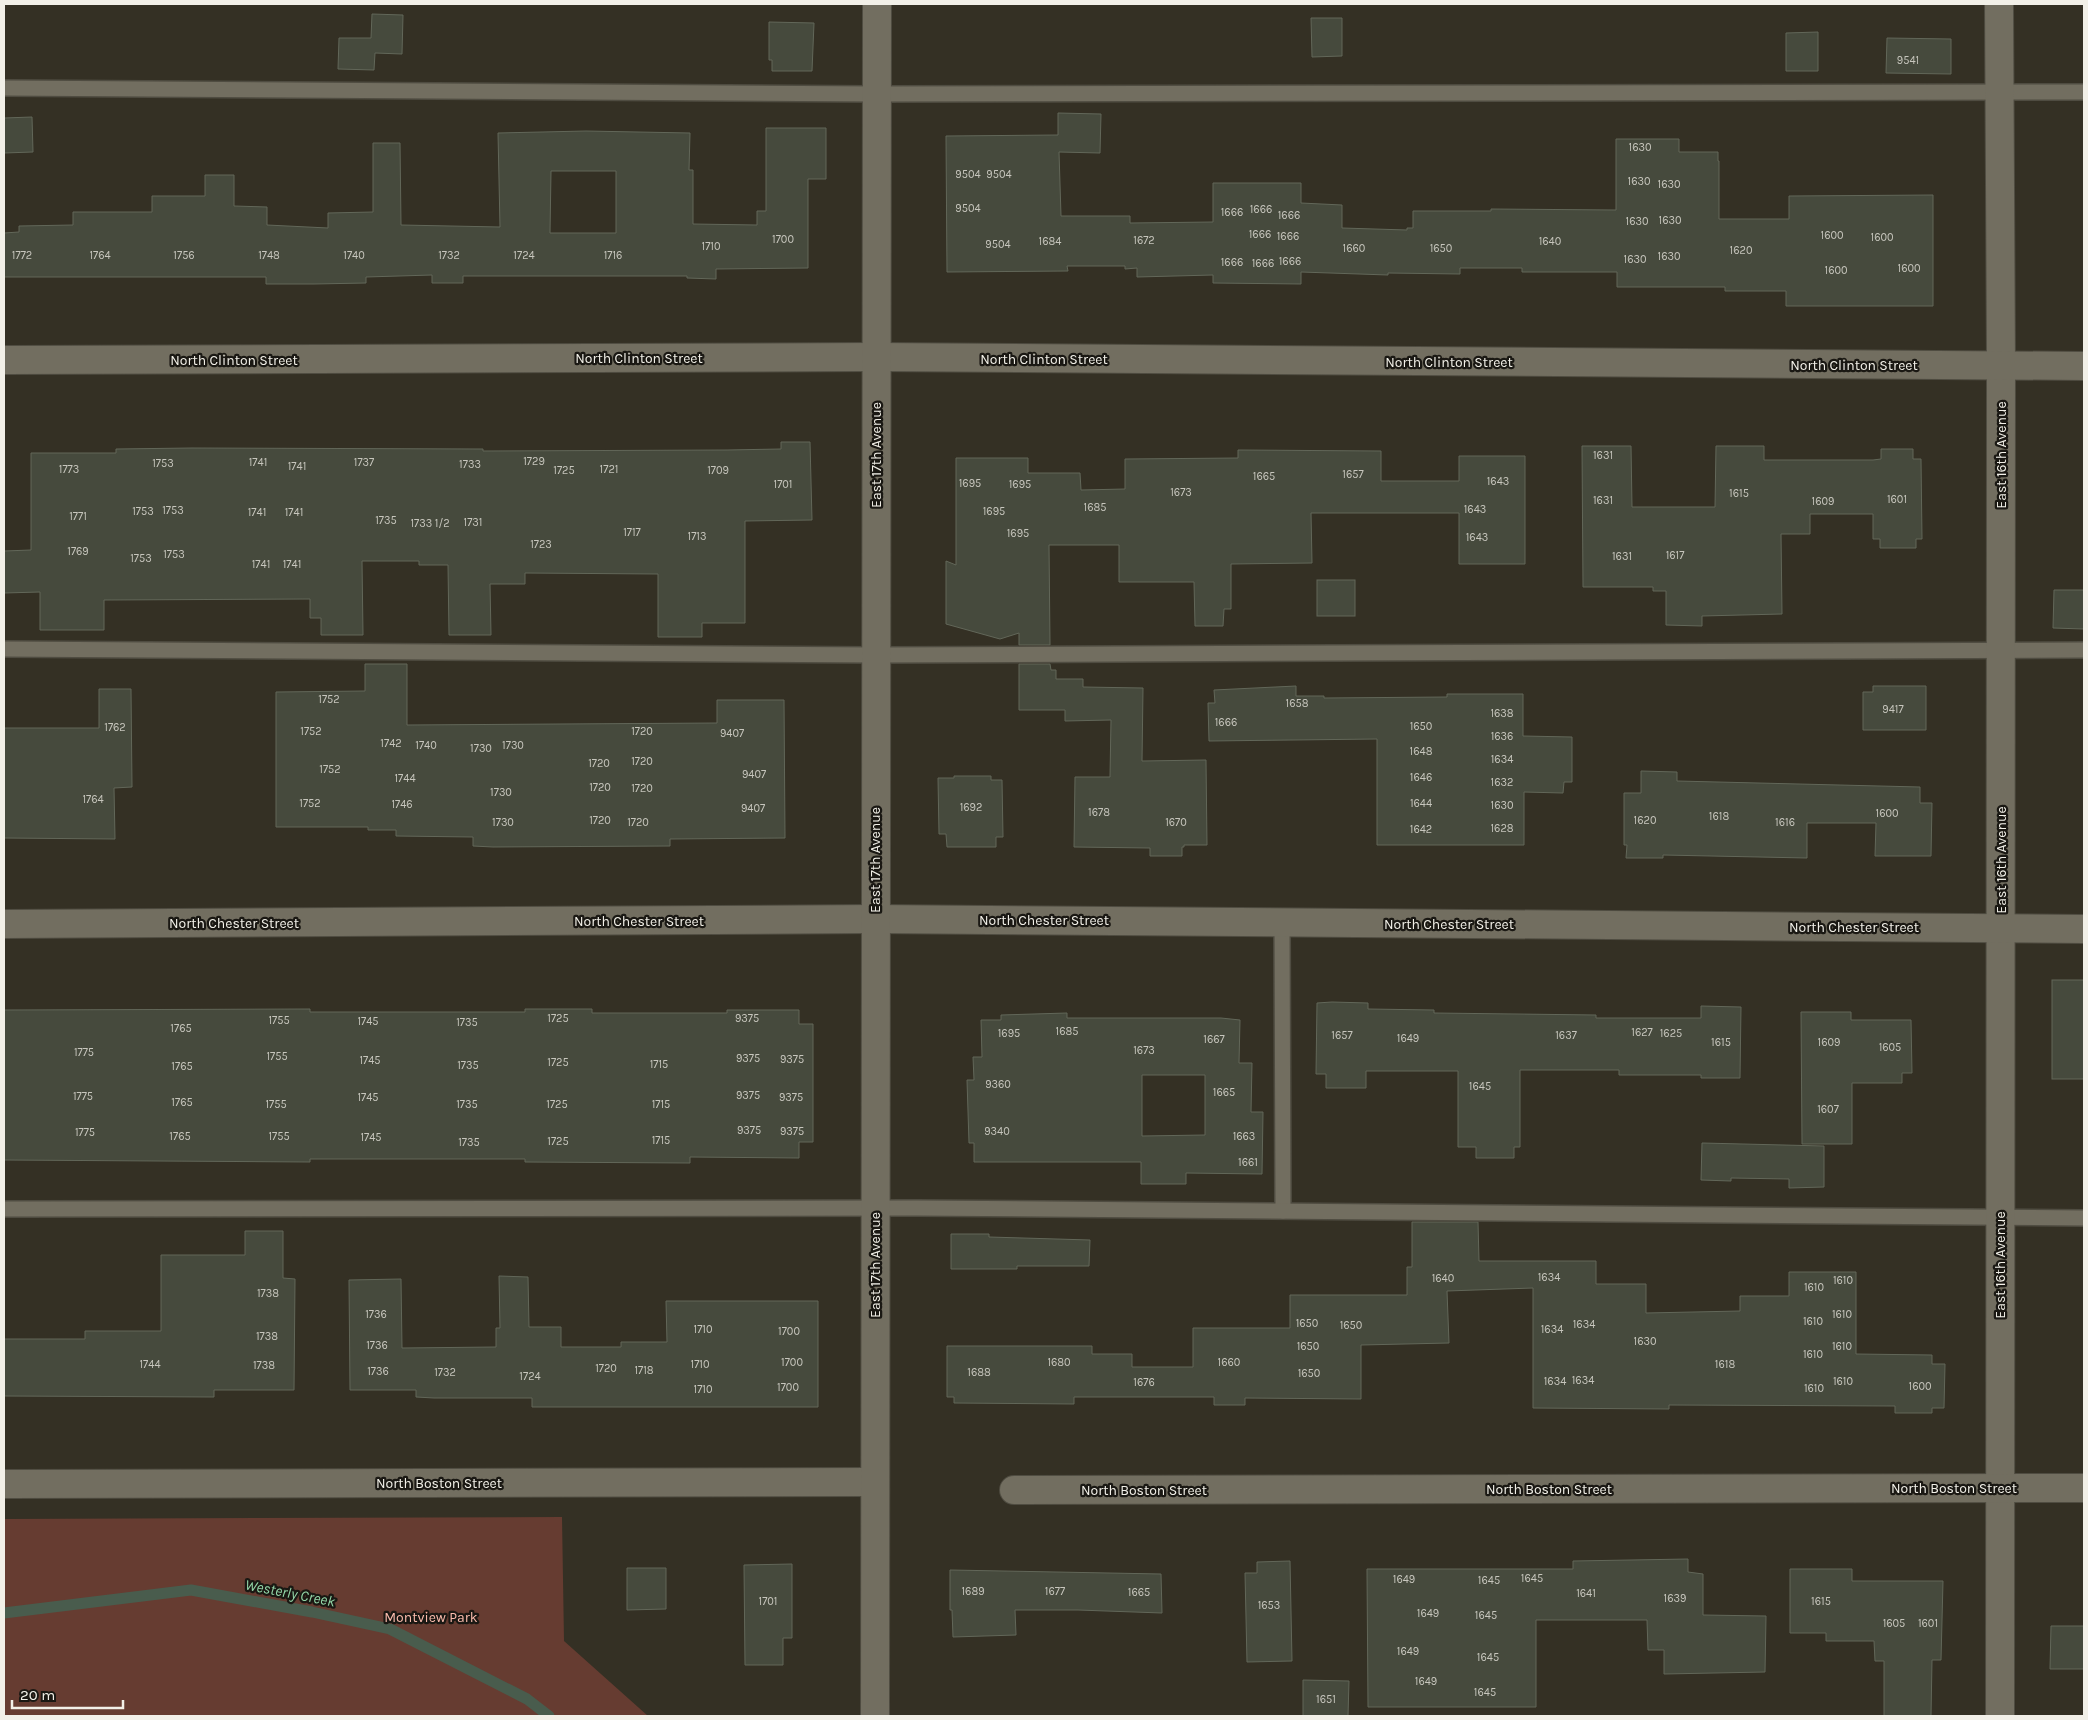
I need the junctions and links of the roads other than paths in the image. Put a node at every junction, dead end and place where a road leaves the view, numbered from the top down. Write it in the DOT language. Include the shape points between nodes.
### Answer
graph roads {
  1 [pos="876,4"];
  2 [pos="1999,4"];
  3 [pos="4,88"];
  4 [pos="1999,92"];
  5 [pos="2084,92"];
  6 [pos="876,94"];
  7 [pos="876,357"];
  8 [pos="4,360"];
  9 [pos="2001,366"];
  10 [pos="2084,366"];
  11 [pos="4,649"];
  12 [pos="2001,649"];
  13 [pos="2084,650"];
  14 [pos="876,655"];
  15 [pos="875,919"];
  16 [pos="1282,922"];
  17 [pos="4,924"];
  18 [pos="2001,928"];
  19 [pos="2084,929"];
  20 [pos="875,1208"];
  21 [pos="4,1209"];
  22 [pos="1283,1211"];
  23 [pos="2001,1218"];
  24 [pos="2084,1218"];
  25 [pos="875,1482"];
  26 [pos="4,1484"];
  27 [pos="2000,1488"];
  28 [pos="2084,1488"];
  29 [pos="1014,1490"];
  30 [pos="875,1716"];
  31 [pos="2000,1716"];
  1 -- 6 [label="street, East 17th Avenue"];
  2 -- 4 [label="street, East 16th Avenue"];
  3 -- 6 [label="lane"];
  4 -- 5 [label="lane"];
  4 -- 6 [label="lane"];
  4 -- 9 [label="street, East 16th Avenue"];
  6 -- 7 [label="street, East 17th Avenue"];
  7 -- 8 [label="street, North Clinton Street"];
  7 -- 9 [label="street, North Clinton Street"];
  7 -- 14 [label="street, East 17th Avenue"];
  9 -- 10 [label="street, North Clinton Street"];
  9 -- 12 [label="street, East 16th Avenue"];
  11 -- 14 [label="lane"];
  12 -- 13 [label="lane"];
  12 -- 14 [label="lane"];
  12 -- 18 [label="street, East 16th Avenue"];
  14 -- 15 [label="street, East 17th Avenue"];
  15 -- 16 [label="street, North Chester Street"];
  15 -- 17 [label="street, North Chester Street"];
  15 -- 20 [label="street, East 17th Avenue"];
  16 -- 18 [label="street, North Chester Street"];
  16 -- 22 [label="lane"];
  18 -- 19 [label="street, North Chester Street"];
  18 -- 23 [label="street, East 16th Avenue"];
  20 -- 21 [label="lane"];
  20 -- 22 [label="lane"];
  20 -- 25 [label="street, East 17th Avenue"];
  22 -- 23 [label="lane"];
  23 -- 24 [label="lane"];
  23 -- 27 [label="street, East 16th Avenue"];
  25 -- 26 [label="street, North Boston Street"];
  25 -- 30 [label="street, East 17th Avenue"];
  27 -- 28 [label="street, North Boston Street"];
  27 -- 29 [label="street, North Boston Street"];
  27 -- 31 [label="street, East 16th Avenue"];
}
